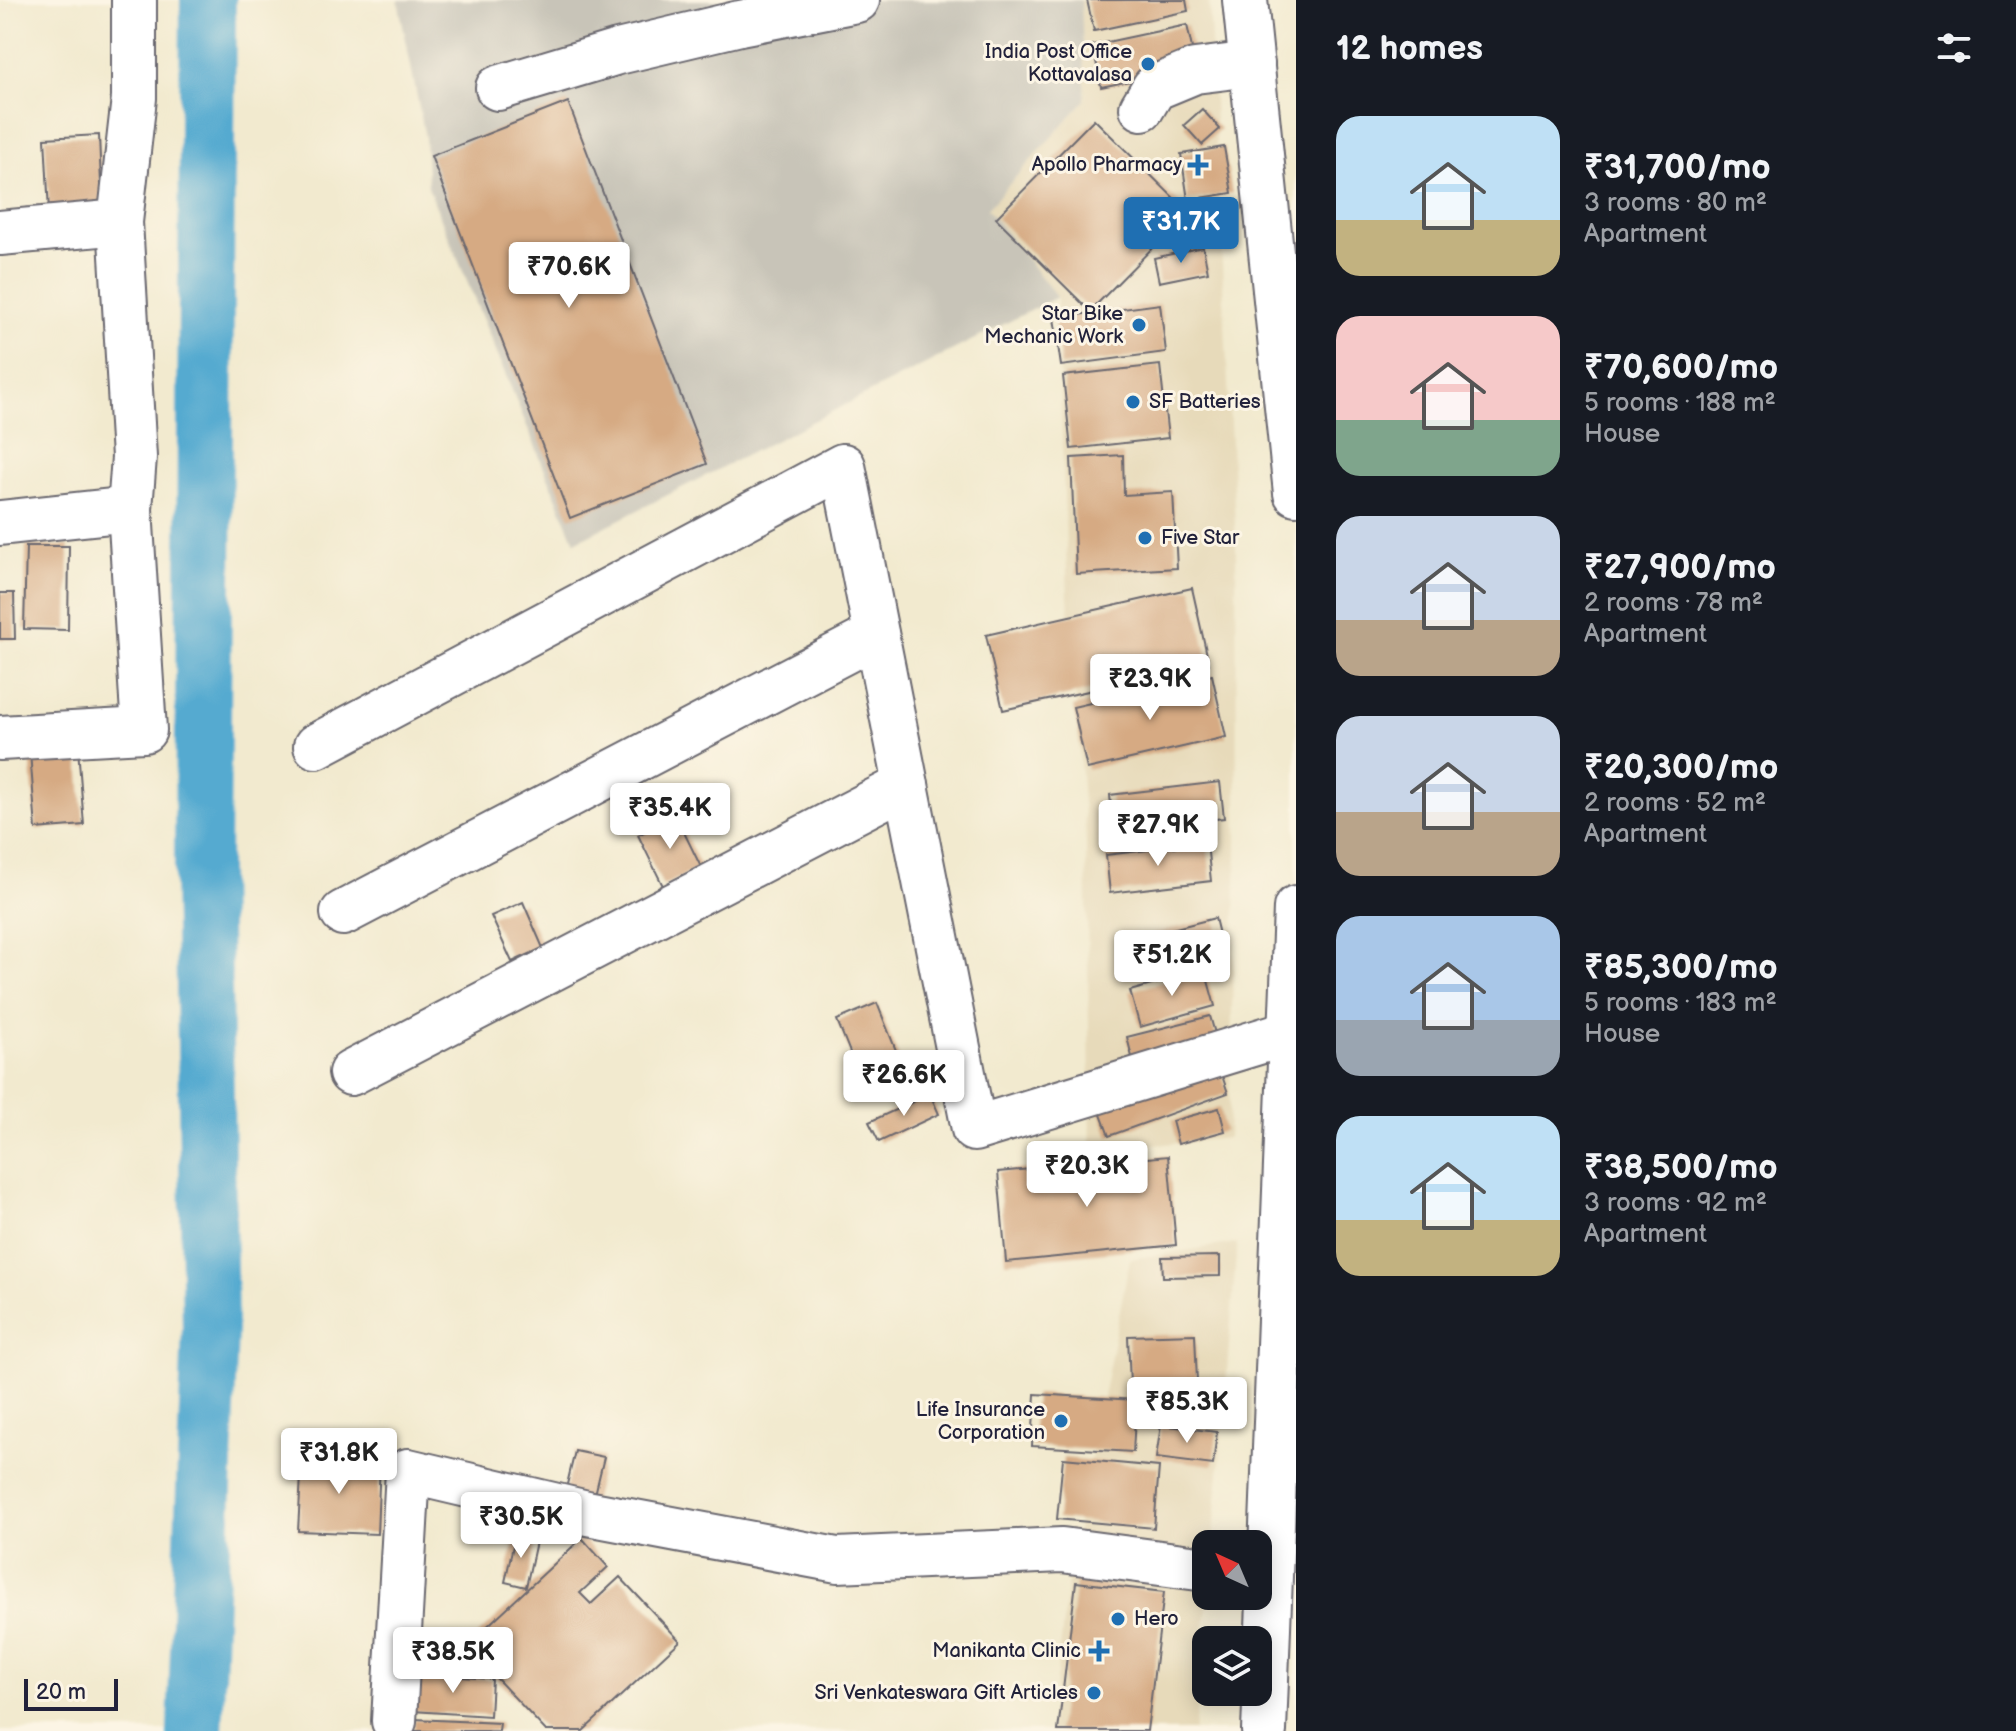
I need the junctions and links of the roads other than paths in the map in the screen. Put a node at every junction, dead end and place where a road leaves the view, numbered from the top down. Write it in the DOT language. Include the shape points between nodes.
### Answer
graph roads {
  1 [pos="134,0"];
  2 [pos="857,0"];
  3 [pos="1245,0"];
  4 [pos="1252,64"];
  5 [pos="498,88"];
  6 [pos="1142,108"];
  7 [pos="120,222"];
  8 [pos="0,233"];
  9 [pos="1296,493"];
  10 [pos="130,509"];
  11 [pos="0,523"];
  12 [pos="876,635"];
  13 [pos="0,738"];
  14 [pos="316,746"];
  15 [pos="906,785"];
  16 [pos="1296,908"];
  17 [pos="343,913"];
  18 [pos="1291,1032"];
  19 [pos="351,1073"];
  20 [pos="1285,1483"];
  21 [pos="1272,1541"];
  22 [pos="1192,1567"];
  23 [pos="1264,1610"];
  24 [pos="394,1721"];
  25 [pos="1264,1731"];
  1 -- 7 [label="street" via="134,98"];
  2 -- 5 [label="street" via="618,52"];
  3 -- 4 [label="street"];
  4 -- 6 [label="street" via="1195,71 1154,88"];
  4 -- 9 [label="street"];
  7 -- 8 [label="street"];
  7 -- 10 [label="street" via="134,457"];
  10 -- 11 [label="street"];
  10 -- 13 [label="street" via="144,730"];
  12 -- 14 [label="street" via="843,466"];
  12 -- 15 [label="street"];
  12 -- 17 [label="street"];
  15 -- 18 [label="street" via="974,1129"];
  15 -- 19 [label="street"];
  16 -- 18 [label="street"];
  18 -- 20 [label="street"];
  20 -- 21 [label="street"];
  22 -- 24 [label="street" via="1062,1550 837,1560 587,1513 408,1471"];
  23 -- 25 [label="street"];
}
